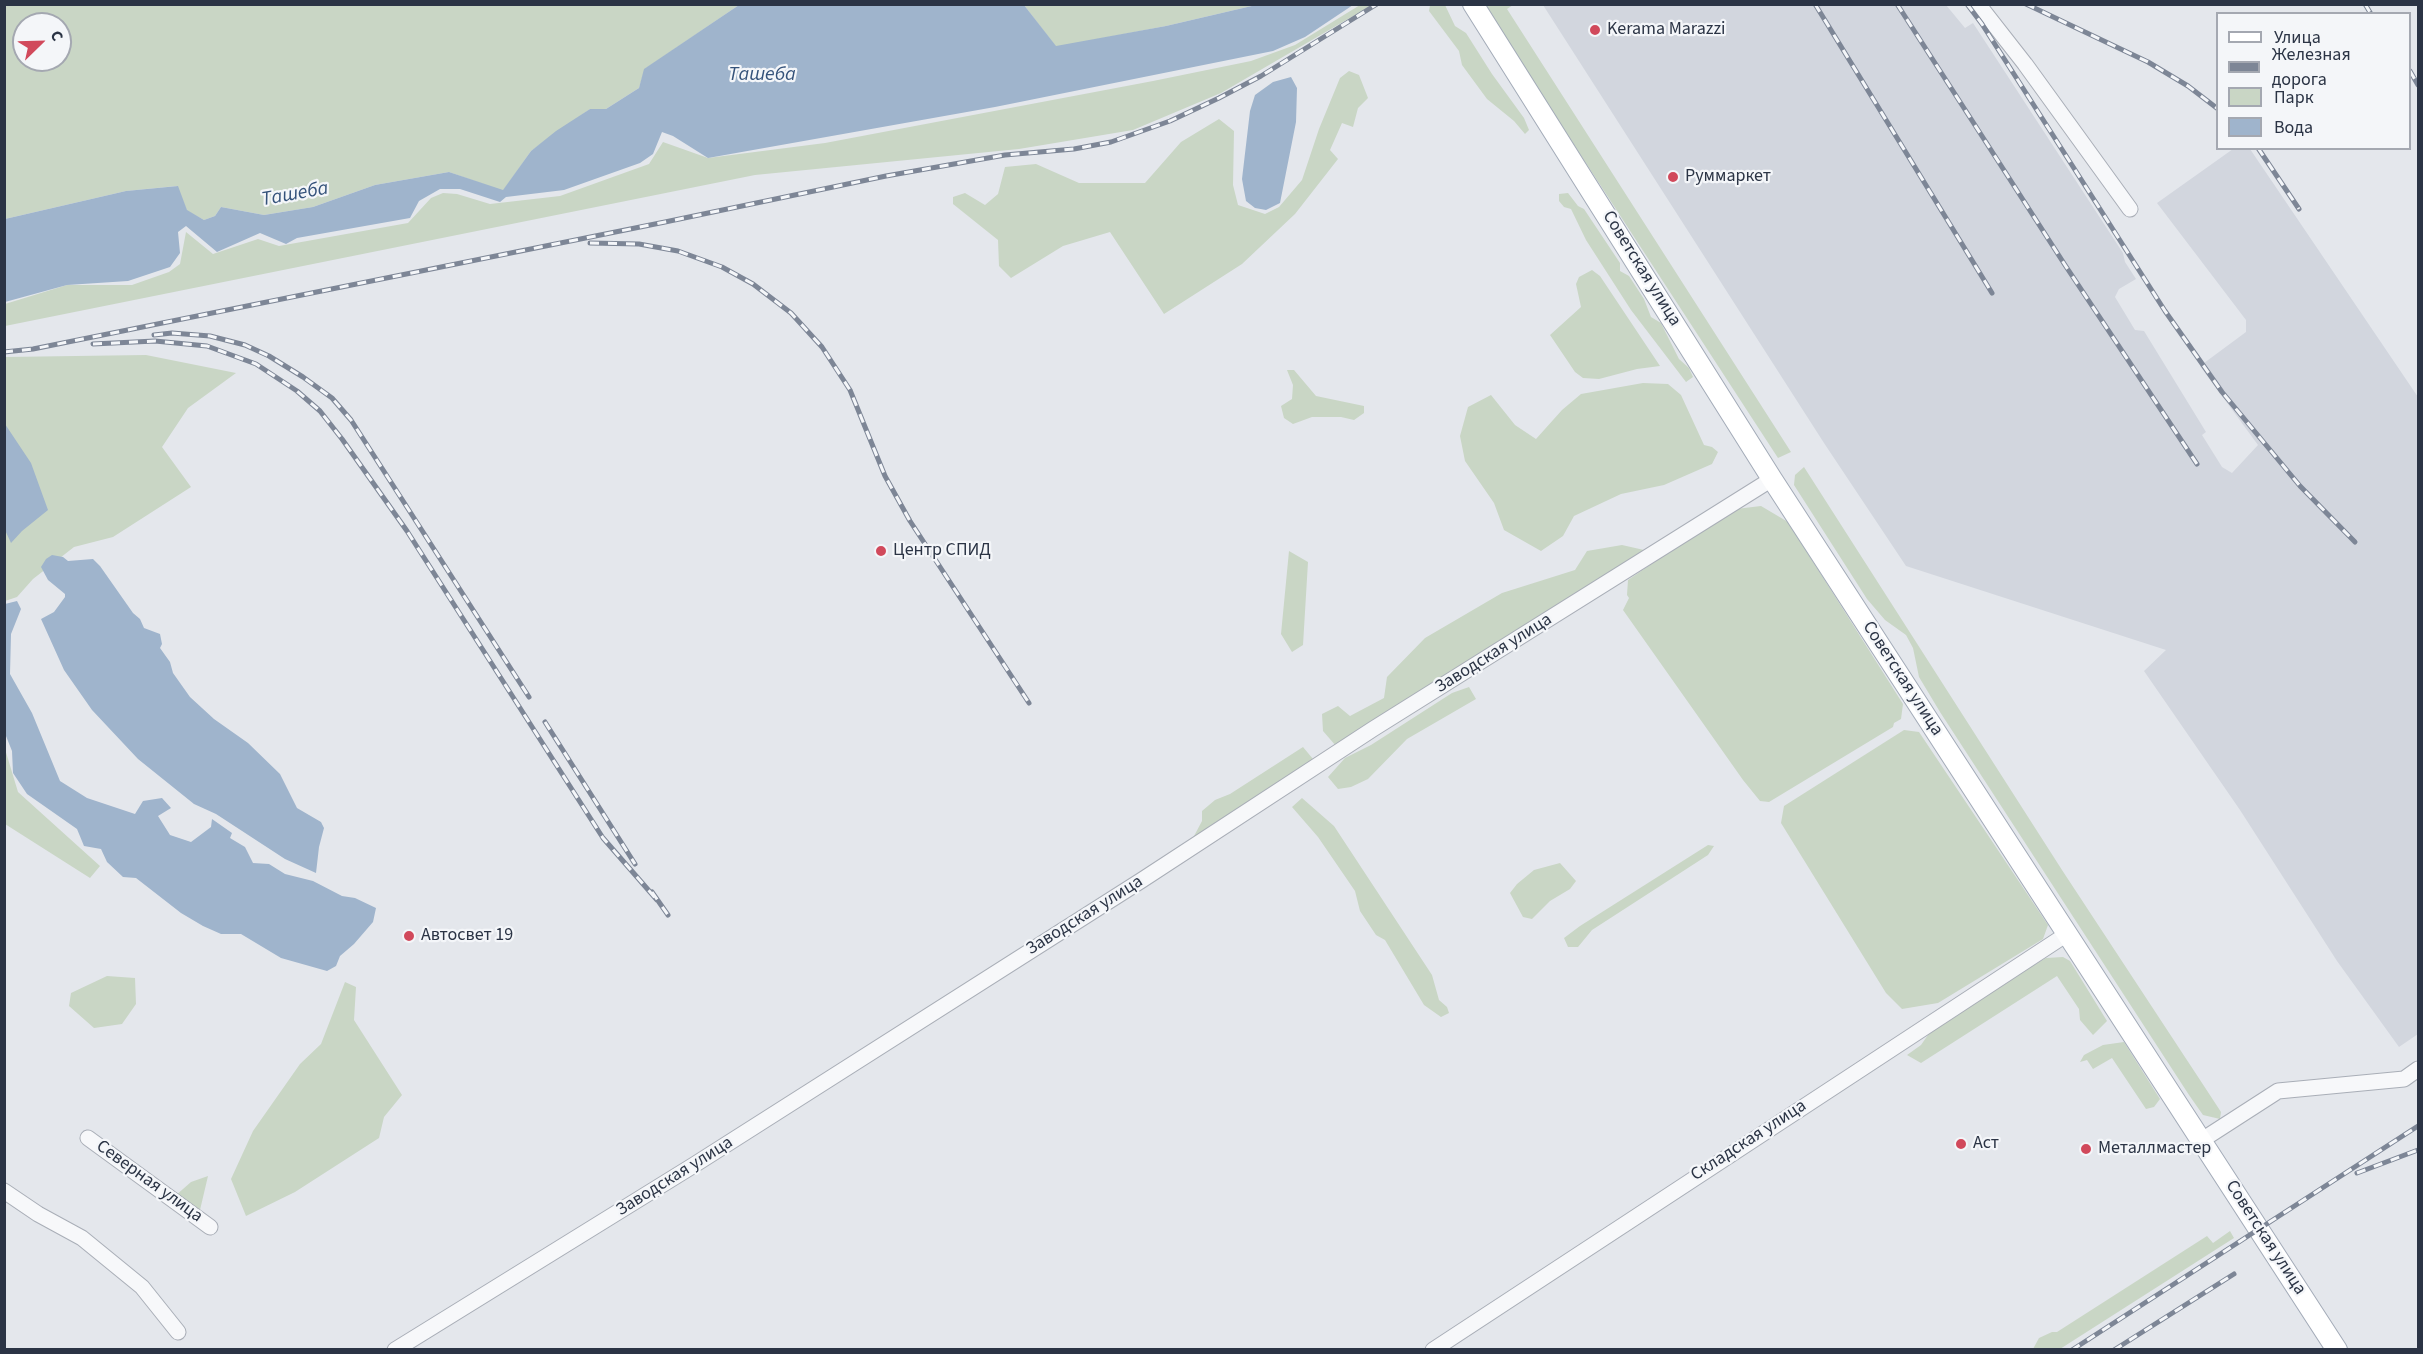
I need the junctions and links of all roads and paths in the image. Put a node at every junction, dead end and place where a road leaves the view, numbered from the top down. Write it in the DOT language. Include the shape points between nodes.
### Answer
graph roads {
  1 [pos="1473,4"];
  2 [pos="1978,4"];
  3 [pos="2130,209"];
  4 [pos="1772,479"];
  5 [pos="2067,934"];
  6 [pos="2418,1069"];
  7 [pos="88,1138"];
  8 [pos="2202,1140"];
  9 [pos="4,1191"];
  10 [pos="210,1227"];
  11 [pos="178,1332"];
  12 [pos="395,1350"];
  13 [pos="1433,1350"];
  14 [pos="2337,1350"];
  1 -- 4 [label="main road, Советская улица"];
  2 -- 3 [label="street"];
  4 -- 5 [label="main road, Советская улица"];
  4 -- 12 [label="street, Заводская улица" via="1373,729 636,1202"];
  5 -- 8 [label="main road, Советская улица"];
  5 -- 13 [label="street, Складская улица"];
  6 -- 8 [label="street" via="2404,1079 2278,1091"];
  7 -- 10 [label="street, Северная улица"];
  8 -- 14 [label="main road, Советская улица"];
  9 -- 11 [label="street" via="81,1238 142,1287"];
}
